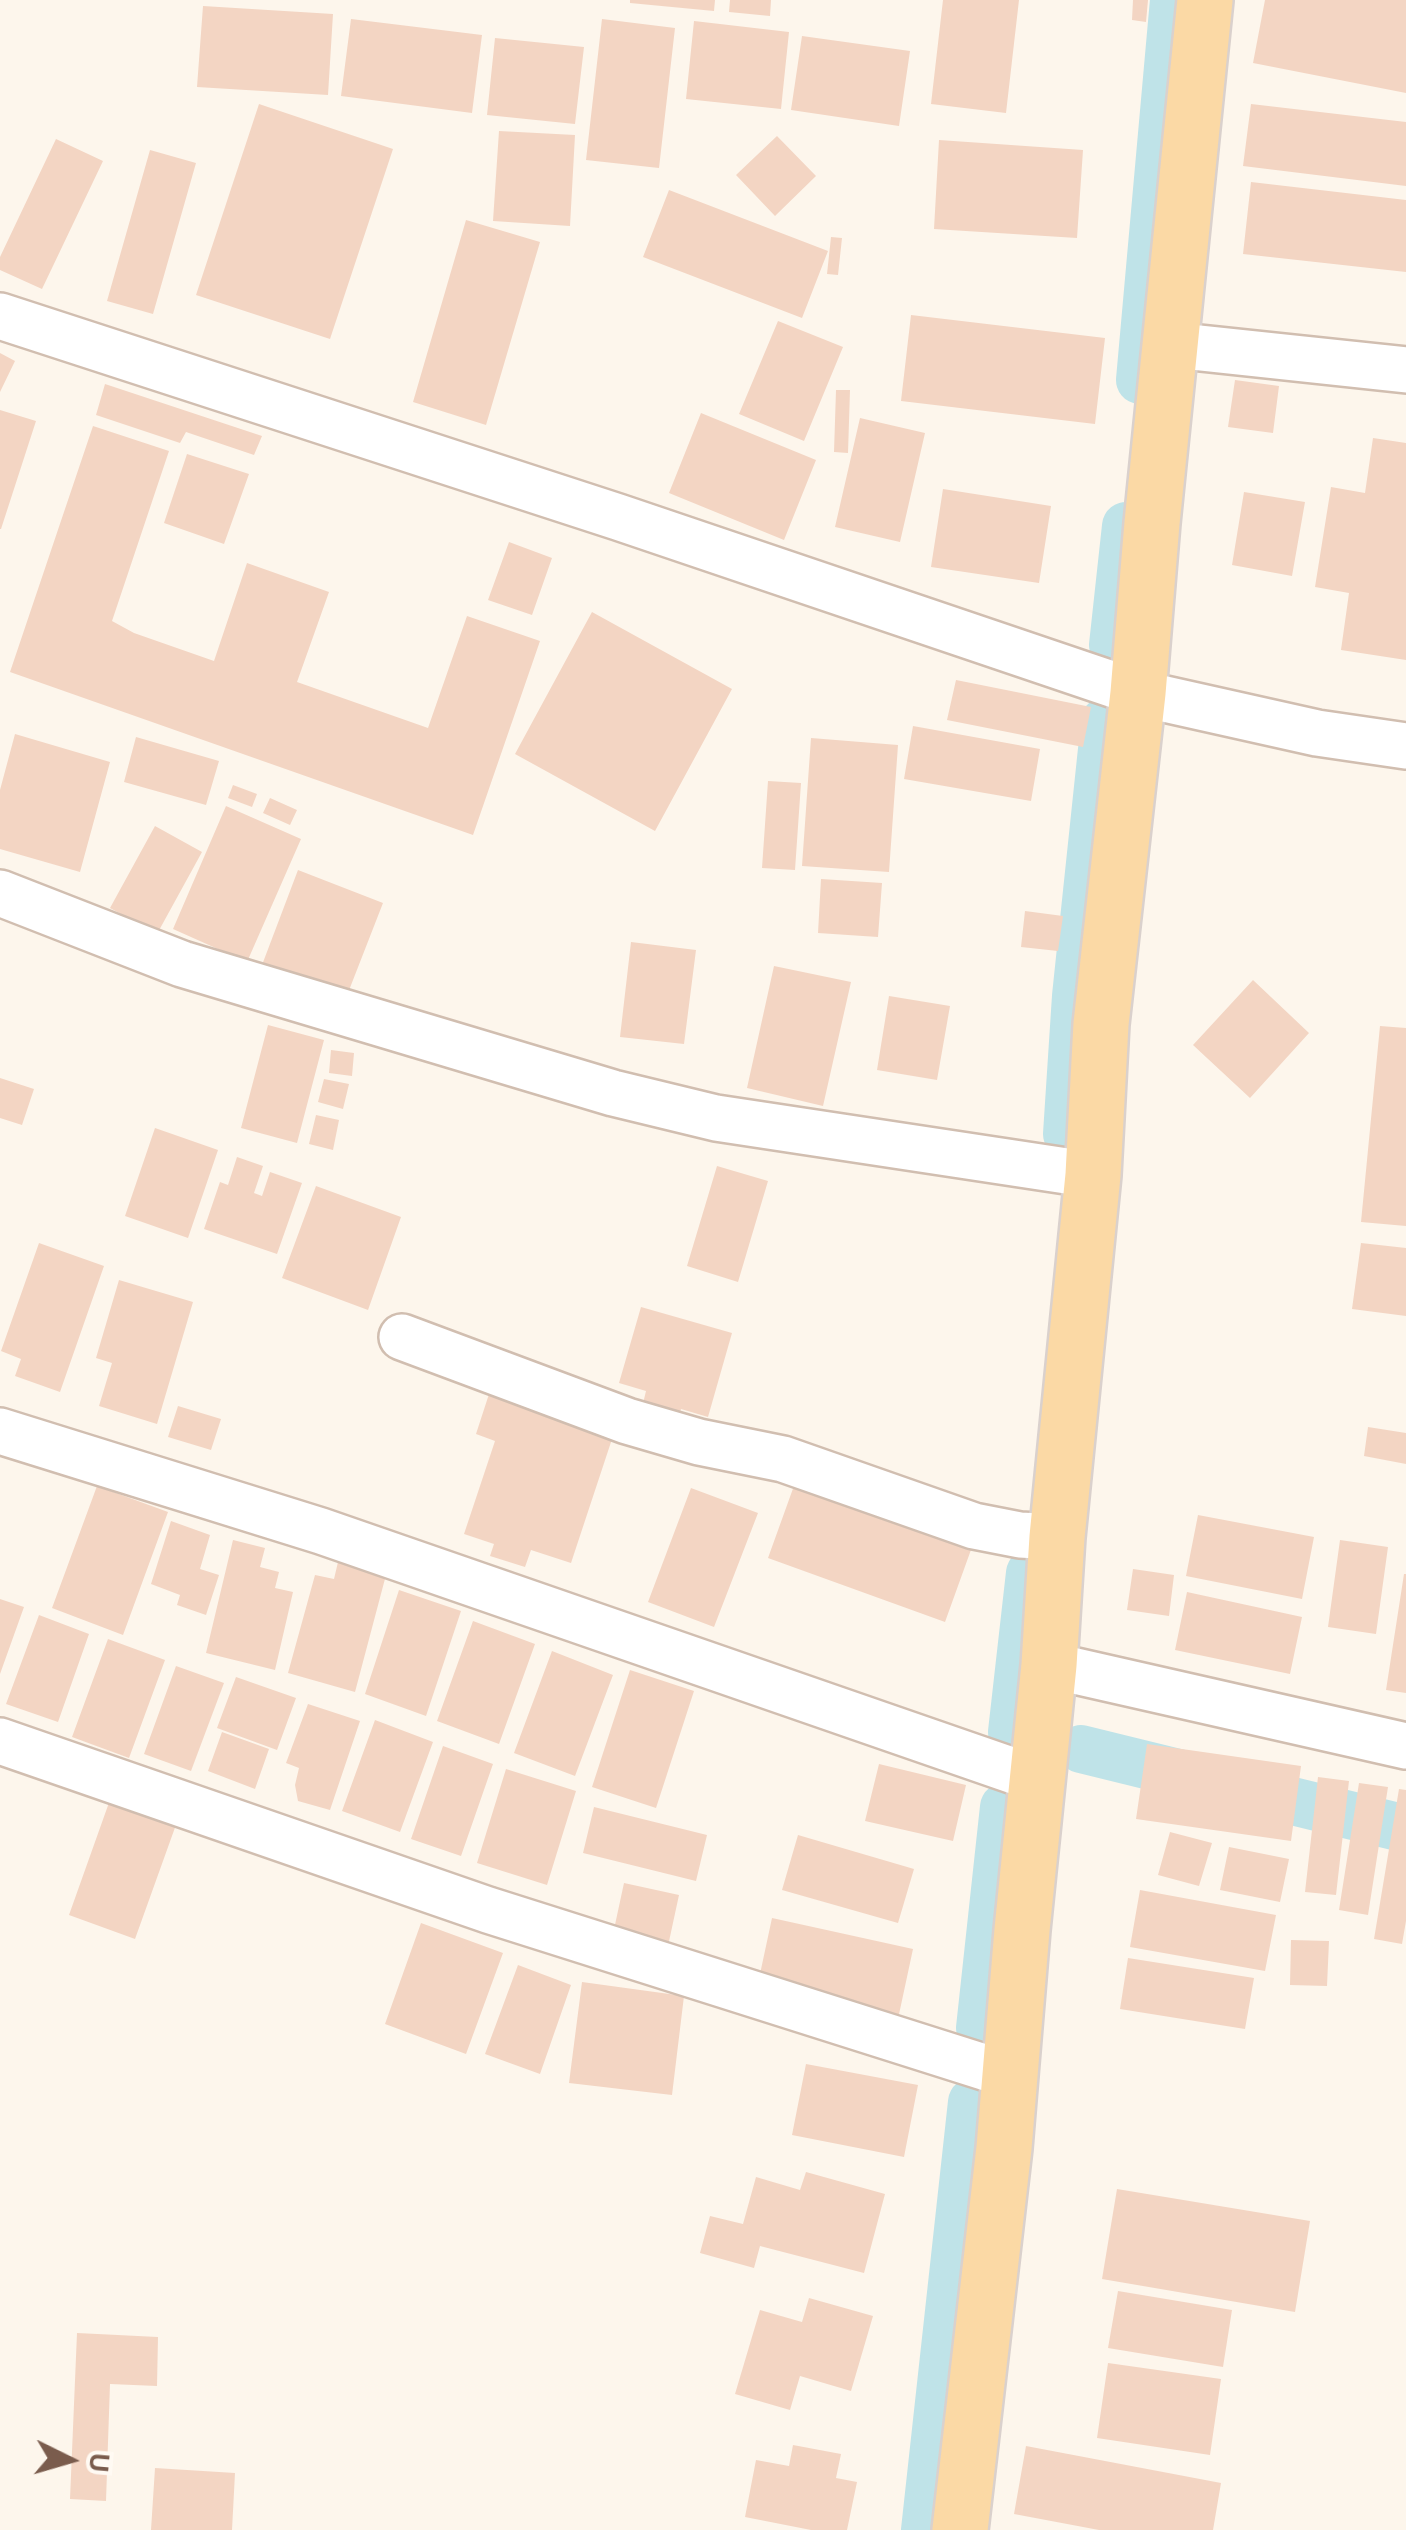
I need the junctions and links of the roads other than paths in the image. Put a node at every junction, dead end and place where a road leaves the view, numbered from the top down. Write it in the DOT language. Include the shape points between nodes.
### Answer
graph roads {
  1 [pos="1205,0"];
  2 [pos="0,316"];
  3 [pos="1172,345"];
  4 [pos="1406,370"];
  5 [pos="1138,693"];
  6 [pos="1406,746"];
  7 [pos="0,892"];
  8 [pos="1093,1175"];
  9 [pos="402,1337"];
  10 [pos="0,1431"];
  11 [pos="1057,1537"];
  12 [pos="1049,1664"];
  13 [pos="0,1741"];
  14 [pos="1406,1746"];
  15 [pos="1037,1780"];
  16 [pos="1009,2075"];
  17 [pos="960,2530"];
  1 -- 3 [label="main road"];
  2 -- 5 [label="street"];
  3 -- 4 [label="street"];
  3 -- 5 [label="main road"];
  5 -- 6 [label="street"];
  5 -- 8 [label="main road" via="1100,1024"];
  7 -- 8 [label="street" via="182,964 613,1093 716,1118"];
  8 -- 11 [label="main road"];
  9 -- 11 [label="street" via="627,1421 784,1459 974,1526"];
  10 -- 15 [label="street" via="321,1531"];
  11 -- 12 [label="main road"];
  12 -- 14 [label="street"];
  12 -- 15 [label="main road"];
  13 -- 16 [label="street" via="488,1910"];
  15 -- 16 [label="main road"];
  16 -- 17 [label="main road"];
}
